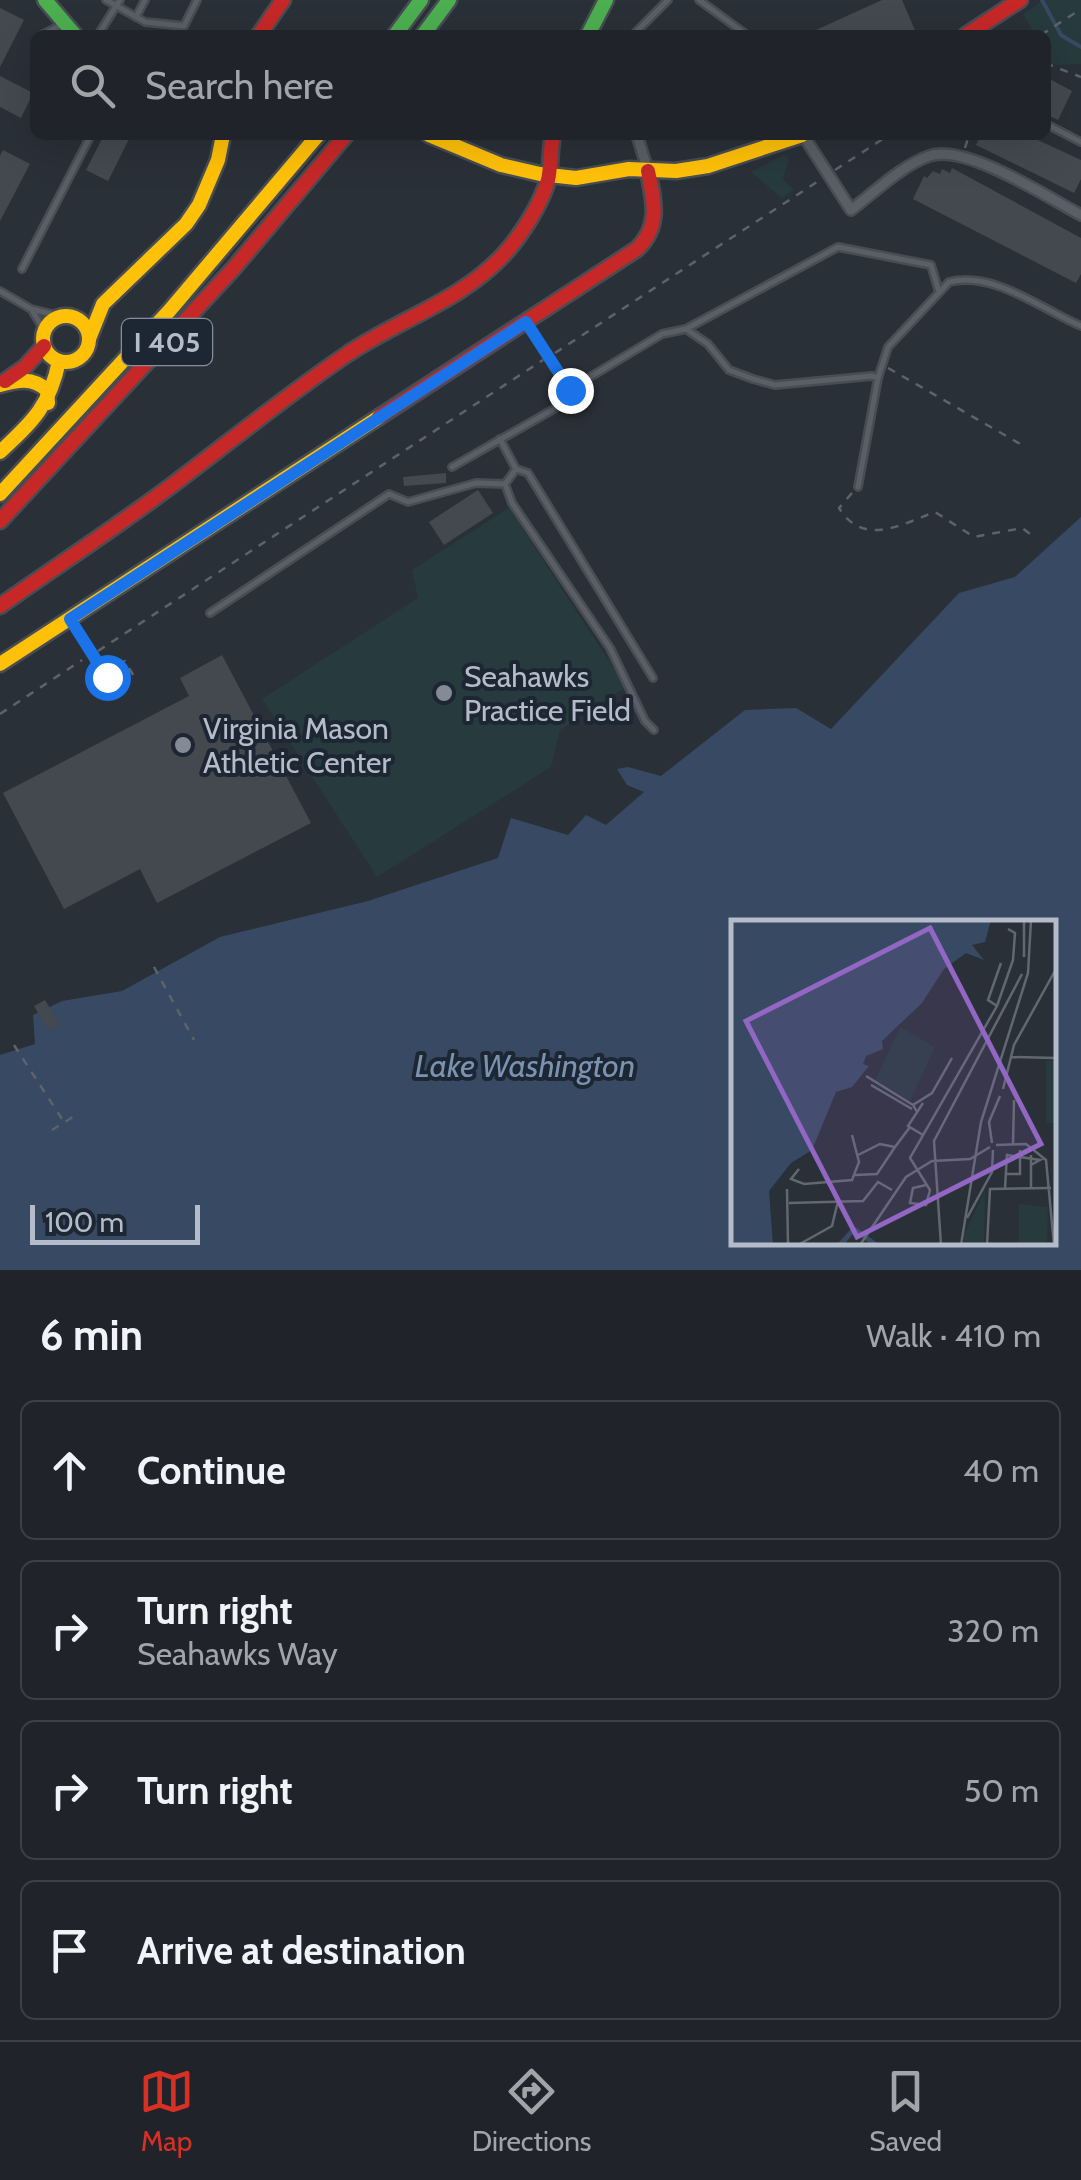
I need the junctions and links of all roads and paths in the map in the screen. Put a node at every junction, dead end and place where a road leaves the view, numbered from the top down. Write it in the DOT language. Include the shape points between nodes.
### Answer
graph roads {
  1 [pos="45,0"];
  2 [pos="106,0"];
  3 [pos="120,0"];
  4 [pos="145,0"];
  5 [pos="197,0"];
  6 [pos="282,0"];
  7 [pos="421,0"];
  8 [pos="449,0"];
  9 [pos="606,0"];
  10 [pos="668,0"];
  11 [pos="700,0"];
  12 [pos="1020,0"];
  13 [pos="116,8"];
  14 [pos="1081,9"];
  15 [pos="136,17"];
  16 [pos="69,29"];
  17 [pos="101,30"];
  18 [pos="263,30"];
  19 [pos="399,30"];
  20 [pos="427,30"];
  21 [pos="591,30"];
  22 [pos="638,30"];
  23 [pos="740,30"];
  24 [pos="973,30"];
  25 [pos="1048,30"];
  26 [pos="1051,65"];
  27 [pos="1081,77"];
  28 [pos="1051,127"];
  29 [pos="88,140"];
  30 [pos="222,140"];
  31 [pos="314,140"];
  32 [pos="342,140"];
  33 [pos="438,140"];
  34 [pos="553,140"];
  35 [pos="639,140"];
  36 [pos="790,140"];
  37 [pos="805,140"];
  38 [pos="881,140"];
  39 [pos="968,140"];
  40 [pos="1081,142"];
  41 [pos="962,156"];
  42 [pos="836,170"];
  43 [pos="648,171"];
  44 [pos="549,177"];
  45 [pos="820,180"];
  46 [pos="1081,214"];
  47 [pos="22,269"];
  48 [pos="0,291"];
  49 [pos="939,292"];
  50 [pos="103,304"];
  51 [pos="31,310"];
  52 [pos="67,317"];
  53 [pos="526,322"];
  54 [pos="1081,326"];
  55 [pos="686,329"];
  56 [pos="44,338"];
  57 [pos="89,339"];
  58 [pos="554,354"];
  59 [pos="57,360"];
  60 [pos="542,361"];
  61 [pos="882,364"];
  62 [pos="25,367"];
  63 [pos="878,378"];
  64 [pos="0,385"];
  65 [pos="570,390"];
  66 [pos="48,403"];
  67 [pos="500,440"];
  68 [pos="1022,446"];
  69 [pos="0,452"];
  70 [pos="452,467"];
  71 [pos="516,468"];
  72 [pos="506,484"];
  73 [pos="858,487"];
  74 [pos="0,494"];
  75 [pos="0,521"];
  76 [pos="1030,534"];
  77 [pos="0,606"];
  78 [pos="210,613"];
  79 [pos="70,619"];
  80 [pos="100,649"];
  81 [pos="86,657"];
  82 [pos="0,664"];
  83 [pos="100,664"];
  84 [pos="135,678"];
  85 [pos="653,678"];
  86 [pos="114,690"];
  87 [pos="0,714"];
  88 [pos="654,730"];
  89 [pos="154,967"];
  90 [pos="194,1040"];
  91 [pos="14,1045"];
  92 [pos="76,1115"];
  93 [pos="64,1122"];
  94 [pos="52,1130"];
  1 -- 16 [label="main road"];
  2 -- 13 [label="lane"];
  3 -- 13 [label="lane"];
  4 -- 15 [label="lane"];
  5 -- 15 [label="lane" via="184,26"];
  6 -- 18 [label="main road"];
  7 -- 19 [label="main road"];
  8 -- 20 [label="main road"];
  9 -- 21 [label="main road"];
  10 -- 22 [label="lane"];
  11 -- 23 [label="lane"];
  12 -- 24 [label="main road"];
  13 -- 15 [label="lane"];
  13 -- 17 [label="lane"];
  14 -- 25 [label="path"];
  26 -- 27 [label="path"];
  28 -- 40 [label="lane"];
  29 -- 47 [label="lane"];
  30 -- 50 [label="main road" via="186,224"];
  31 -- 74 [label="main road, I 405" via="170,310"];
  32 -- 75 [label="main road, I 405"];
  33 -- 44 [label="main road"];
  34 -- 44 [label="main road"];
  35 -- 43 [label="street"];
  36 -- 43 [label="main road" via="708,166"];
  37 -- 41 [label="street" via="850,210 918,161 933,154"];
  38 -- 42 [label="path"];
  39 -- 41 [label="path"];
  41 -- 46 [label="street"];
  43 -- 44 [label="main road"];
  43 -- 53 [label="main road" via="656,214 652,235"];
  44 -- 77 [label="main road" via="491,268 298,386 173,485"];
  45 -- 58 [label="path"];
  48 -- 51 [label="lane"];
  49 -- 54 [label="lane" via="963,278 1018,293"];
  49 -- 55 [label="lane" via="931,265 838,248"];
  49 -- 61 [label="lane" via="888,347"];
  50 -- 52 [label="main road"];
  50 -- 57 [label="main road"];
  51 -- 52 [label="lane"];
  51 -- 56 [label="lane"];
  52 -- 56 [label="main road"];
  52 -- 57 [label="main road" via="85,326"];
  53 -- 65 [label="lane"];
  53 -- 79 [label="main road"];
  55 -- 63 [label="lane" via="728,370 753,379 775,384"];
  55 -- 65 [label="lane" via="662,334"];
  56 -- 59 [label="main road"];
  56 -- 62 [label="main road"];
  57 -- 59 [label="main road" via="79,358"];
  59 -- 62 [label="main road"];
  59 -- 66 [label="main road"];
  60 -- 80 [label="path"];
  61 -- 63 [label="lane"];
  61 -- 68 [label="path"];
  62 -- 64 [label="main road"];
  63 -- 73 [label="lane"];
  64 -- 66 [label="main road" via="39,381"];
  65 -- 67 [label="lane" via="575,397"];
  66 -- 69 [label="main road"];
  67 -- 70 [label="lane"];
  67 -- 71 [label="lane"];
  71 -- 72 [label="lane"];
  71 -- 85 [label="lane" via="528,473"];
  72 -- 78 [label="lane" via="476,483 408,502 389,494"];
  72 -- 88 [label="lane"];
  73 -- 76 [label="path" via="839,508 848,523 874,532 935,512 974,537 1022,528"];
  79 -- 82 [label="main road"];
  79 -- 83 [label="lane"];
  81 -- 87 [label="path"];
  83 -- 84 [label="path" via="118,657"];
  83 -- 86 [label="lane"];
  89 -- 90 [label="path"];
  91 -- 93 [label="path"];
  92 -- 93 [label="path"];
  93 -- 94 [label="path"];
}
